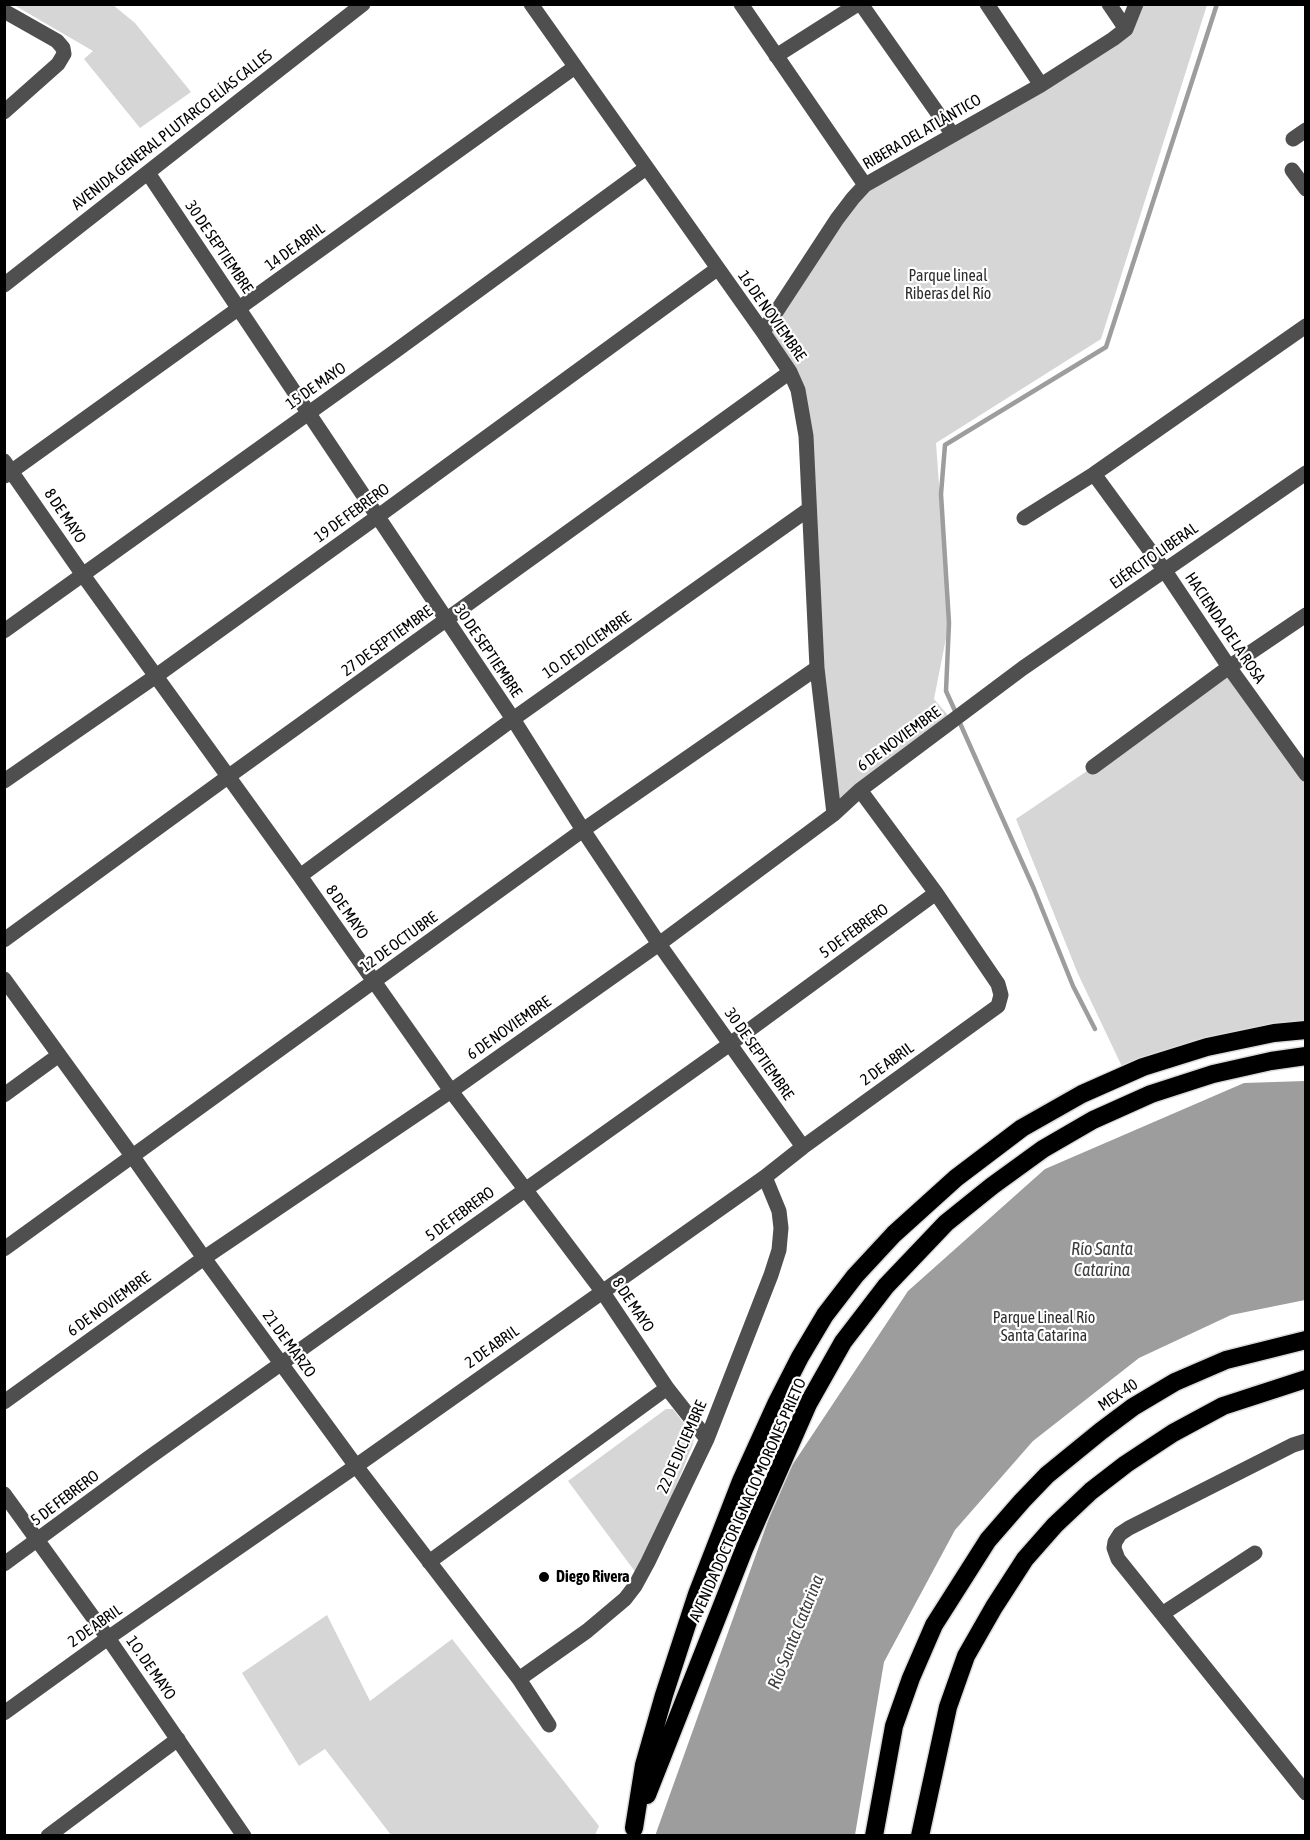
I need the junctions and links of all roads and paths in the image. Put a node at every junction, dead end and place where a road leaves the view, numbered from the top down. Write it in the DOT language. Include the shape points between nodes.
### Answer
graph roads {
  1 [pos="363,4"];
  2 [pos="531,4"];
  3 [pos="741,4"];
  4 [pos="860,4"];
  5 [pos="987,4"];
  6 [pos="1109,4"];
  7 [pos="1136,4"];
  8 [pos="4,11"];
  9 [pos="1126,29"];
  10 [pos="776,56"];
  11 [pos="575,67"];
  12 [pos="1041,85"];
  13 [pos="4,112"];
  14 [pos="953,135"];
  15 [pos="646,168"];
  16 [pos="1292,170"];
  17 [pos="148,173"];
  18 [pos="865,185"];
  19 [pos="1305,189"];
  20 [pos="717,269"];
  21 [pos="4,285"];
  22 [pos="239,310"];
  23 [pos="1305,326"];
  24 [pos="763,332"];
  25 [pos="790,372"];
  26 [pos="308,413"];
  27 [pos="7,469"];
  28 [pos="1305,473"];
  29 [pos="1094,474"];
  30 [pos="810,509"];
  31 [pos="377,517"];
  32 [pos="1024,518"];
  33 [pos="1165,571"];
  34 [pos="83,575"];
  35 [pos="1305,615"];
  36 [pos="446,621"];
  37 [pos="4,631"];
  38 [pos="1229,667"];
  39 [pos="817,668"];
  40 [pos="1023,668"];
  41 [pos="156,676"];
  42 [pos="513,719"];
  43 [pos="1093,767"];
  44 [pos="1305,774"];
  45 [pos="229,776"];
  46 [pos="4,781"];
  47 [pos="860,790"];
  48 [pos="834,814"];
  49 [pos="583,830"];
  50 [pos="300,876"];
  51 [pos="936,893"];
  52 [pos="4,940"];
  53 [pos="659,944"];
  54 [pos="4,980"];
  55 [pos="375,982"];
  56 [pos="1305,1030"];
  57 [pos="729,1044"];
  58 [pos="59,1055"];
  59 [pos="1305,1056"];
  60 [pos="451,1091"];
  61 [pos="4,1095"];
  62 [pos="803,1147"];
  63 [pos="133,1157"];
  64 [pos="765,1177"];
  65 [pos="526,1188"];
  66 [pos="4,1249"];
  67 [pos="204,1258"];
  68 [pos="602,1291"];
  69 [pos="1305,1340"];
  70 [pos="282,1364"];
  71 [pos="1305,1379"];
  72 [pos="667,1388"];
  73 [pos="4,1402"];
  74 [pos="707,1439"];
  75 [pos="1305,1441"];
  76 [pos="356,1466"];
  77 [pos="4,1494"];
  78 [pos="38,1540"];
  79 [pos="1255,1553"];
  80 [pos="429,1562"];
  81 [pos="4,1564"];
  82 [pos="1161,1614"];
  83 [pos="108,1638"];
  84 [pos="519,1679"];
  85 [pos="4,1713"];
  86 [pos="549,1725"];
  87 [pos="178,1739"];
  88 [pos="1305,1793"];
  89 [pos="633,1832"];
  90 [pos="48,1836"];
  91 [pos="244,1836"];
  92 [pos="874,1836"];
  93 [pos="920,1836"];
  1 -- 17 [label="street, AVENIDA GENERAL PLUTARCO ELÍAS CALLES"];
  2 -- 11 [label="street, 16 DE NOVIEMBRE"];
  3 -- 10 [label="street"];
  4 -- 10 [label="street"];
  4 -- 14 [label="street"];
  5 -- 12 [label="street"];
  6 -- 9 [label="street"];
  7 -- 9 [label="street"];
  8 -- 13 [label="street" via="57,41 64,54"];
  9 -- 12 [label="street, RIBERA DEL ATLÁNTICO"];
  10 -- 18 [label="street"];
  11 -- 15 [label="street, 16 DE NOVIEMBRE"];
  11 -- 22 [label="street, 14 DE ABRIL"];
  12 -- 14 [label="street, RIBERA DEL ATLÁNTICO"];
  14 -- 18 [label="street, RIBERA DEL ATLÁNTICO"];
  15 -- 20 [label="street, 16 DE NOVIEMBRE"];
  15 -- 26 [label="street, 15 DE MAYO"];
  16 -- 19 [label="street"];
  17 -- 21 [label="street, AVENIDA GENERAL PLUTARCO ELÍAS CALLES"];
  17 -- 22 [label="street, 30 DE SEPTIEMBRE"];
  18 -- 24 [label="street, RIBERA DEL ATLÁNTICO" via="837,219"];
  20 -- 24 [label="street, 16 DE NOVIEMBRE"];
  20 -- 31 [label="street, 19 DE FEBRERO"];
  22 -- 26 [label="street, 30 DE SEPTIEMBRE"];
  22 -- 27 [label="street, 14 DE ABRIL"];
  23 -- 29 [label="street"];
  24 -- 25 [label="street, 16 DE NOVIEMBRE"];
  25 -- 30 [label="street, 16 DE NOVIEMBRE" via="802,406"];
  25 -- 36 [label="street, 27 DE SEPTIEMBRE"];
  26 -- 31 [label="street, 30 DE SEPTIEMBRE"];
  26 -- 34 [label="street, 15 DE MAYO"];
  27 -- 34 [label="street, 8 DE MAYO"];
  28 -- 33 [label="street, EJÉRCITO LIBERAL"];
  29 -- 32 [label="street"];
  29 -- 33 [label="street, HACIENDA DE LA ROSA"];
  30 -- 39 [label="street, 16 DE NOVIEMBRE"];
  30 -- 42 [label="street, 1O. DE DICIEMBRE"];
  31 -- 36 [label="street, 30 DE SEPTIEMBRE"];
  31 -- 41 [label="street, 19 DE FEBRERO"];
  33 -- 38 [label="street, HACIENDA DE LA ROSA"];
  33 -- 40 [label="street, EJÉRCITO LIBERAL"];
  34 -- 37 [label="street, 15 DE MAYO"];
  34 -- 41 [label="street, 8 DE MAYO"];
  35 -- 38 [label="street"];
  36 -- 42 [label="street, 30 DE SEPTIEMBRE"];
  36 -- 45 [label="street, 27 DE SEPTIEMBRE"];
  38 -- 43 [label="street"];
  38 -- 44 [label="street, HACIENDA DE LA ROSA"];
  39 -- 48 [label="street, 16 DE NOVIEMBRE"];
  39 -- 49 [label="street, 12 DE OCTUBRE"];
  40 -- 47 [label="street, 6 DE NOVIEMBRE"];
  41 -- 45 [label="street, 8 DE MAYO"];
  41 -- 46 [label="street, 19 DE FEBRERO"];
  42 -- 49 [label="street, 30 DE SEPTIEMBRE"];
  42 -- 50 [label="street, 1O. DE DICIEMBRE"];
  45 -- 50 [label="street, 8 DE MAYO"];
  45 -- 52 [label="street, 27 DE SEPTIEMBRE"];
  47 -- 48 [label="street, 6 DE NOVIEMBRE"];
  47 -- 51 [label="street"];
  48 -- 53 [label="street, 6 DE NOVIEMBRE"];
  49 -- 53 [label="street, 30 DE SEPTIEMBRE"];
  49 -- 55 [label="street, 12 DE OCTUBRE"];
  50 -- 55 [label="street, 8 DE MAYO"];
  51 -- 57 [label="street, 5 DE FEBRERO"];
  51 -- 62 [label="street, 2 DE ABRIL" via="998,984 998,1006"];
  53 -- 57 [label="street, 30 DE SEPTIEMBRE"];
  53 -- 60 [label="street, 6 DE NOVIEMBRE"];
  54 -- 58 [label="street, 21 DE MARZO"];
  55 -- 60 [label="street, 8 DE MAYO"];
  55 -- 63 [label="street, 12 DE OCTUBRE"];
  56 -- 89 [label="highway, AVENIDA DOCTOR IGNACIO MORONES PRIETO" via="1207,1047 1143,1067 1082,1094 1022,1128 957,1178 894,1234 855,1276 800,1357 741,1481 697,1594 664,1695 644,1765"];
  57 -- 62 [label="street, 30 DE SEPTIEMBRE"];
  57 -- 65 [label="street, 5 DE FEBRERO"];
  58 -- 61 [label="street"];
  58 -- 63 [label="street, 21 DE MARZO"];
  59 -- 89 [label="highway, AVENIDA DOCTOR IGNACIO MORONES PRIETO" via="1213,1074 1151,1094 1093,1120 1043,1149 992,1186 946,1223 886,1286 843,1342 808,1404 745,1547"];
  60 -- 65 [label="street, 8 DE MAYO"];
  60 -- 67 [label="street, 6 DE NOVIEMBRE"];
  62 -- 64 [label="street, 2 DE ABRIL"];
  63 -- 66 [label="street, 12 DE OCTUBRE"];
  63 -- 67 [label="street, 21 DE MARZO"];
  64 -- 68 [label="street, 2 DE ABRIL"];
  64 -- 74 [label="street, 22 DE DICIEMBRE" via="779,1211 778,1250"];
  65 -- 68 [label="street, 8 DE MAYO"];
  65 -- 70 [label="street, 5 DE FEBRERO"];
  67 -- 70 [label="street, 21 DE MARZO"];
  67 -- 73 [label="street, 6 DE NOVIEMBRE"];
  68 -- 72 [label="street, 8 DE MAYO"];
  68 -- 76 [label="street, 2 DE ABRIL"];
  69 -- 92 [label="highway, MEX-40" via="1226,1360 1175,1382 1132,1407 1022,1500 988,1540 934,1625 894,1726"];
  70 -- 76 [label="street, 21 DE MARZO"];
  70 -- 78 [label="street, 5 DE FEBRERO"];
  71 -- 93 [label="highway" via="1223,1406 1173,1433 1091,1491 1025,1560 966,1656 948,1707"];
  72 -- 74 [label="street, 8 DE MAYO"];
  72 -- 80 [label="street"];
  74 -- 84 [label="street, 22 DE DICIEMBRE" via="630,1593 587,1631"];
  75 -- 82 [label="street" via="1120,1534 1114,1548 1118,1559"];
  76 -- 80 [label="street, 21 DE MARZO"];
  76 -- 83 [label="street, 2 DE ABRIL"];
  77 -- 78 [label="street, 1O. DE MAYO"];
  78 -- 81 [label="street, 5 DE FEBRERO"];
  78 -- 83 [label="street, 1O. DE MAYO"];
  79 -- 82 [label="street"];
  80 -- 84 [label="street, 21 DE MARZO"];
  82 -- 88 [label="street"];
  83 -- 85 [label="street, 2 DE ABRIL"];
  83 -- 87 [label="street, 1O. DE MAYO"];
  84 -- 86 [label="street, 21 DE MARZO"];
  87 -- 90 [label="street"];
  87 -- 91 [label="street, 1O. DE MAYO"];
}
